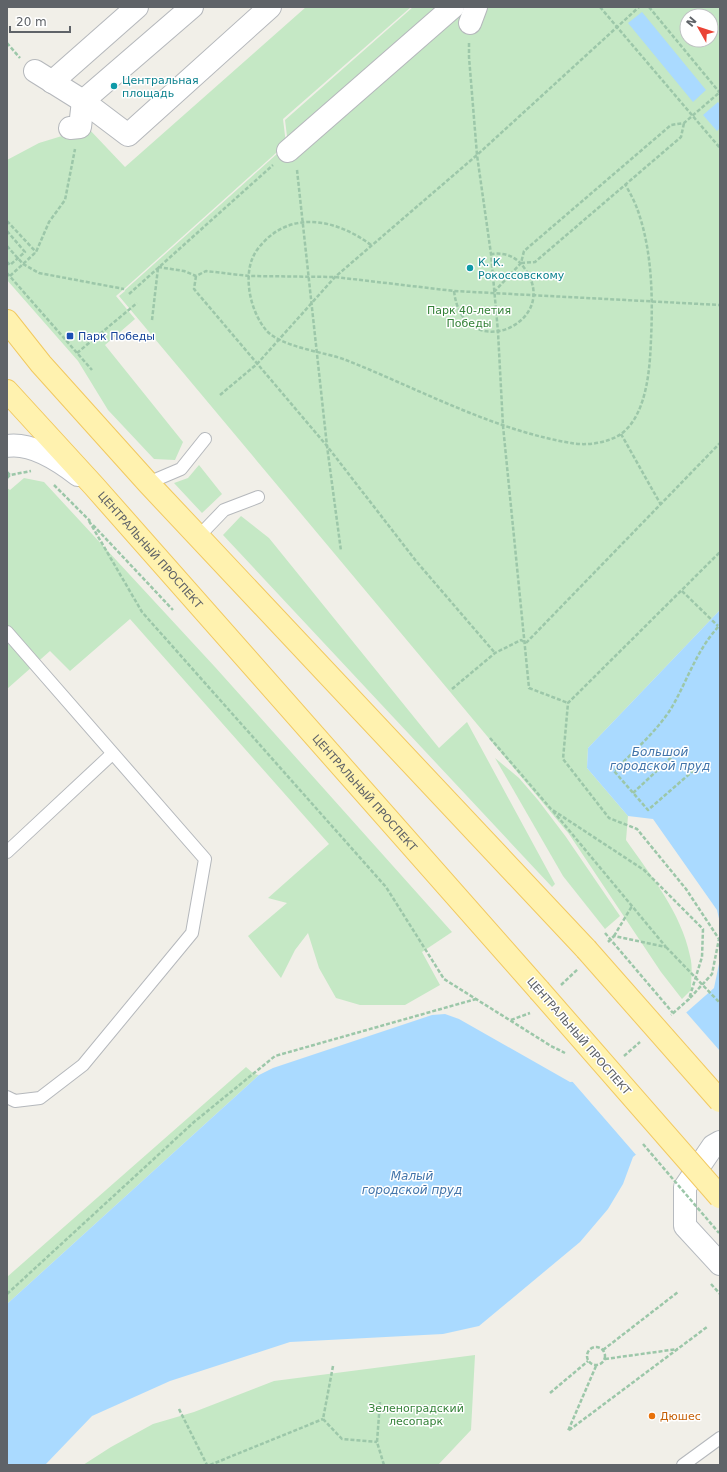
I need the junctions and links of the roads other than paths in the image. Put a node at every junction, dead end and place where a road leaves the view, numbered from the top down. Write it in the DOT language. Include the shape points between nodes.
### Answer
graph roads {
  1 [pos="137,7"];
  2 [pos="192,7"];
  3 [pos="270,7"];
  4 [pos="453,7"];
  5 [pos="83,101"];
  6 [pos="75,128"];
  7 [pos="293,159"];
  8 [pos="7,321"];
  9 [pos="7,391"];
  10 [pos="205,439"];
  11 [pos="7,446"];
  12 [pos="148,483"];
  13 [pos="94,486"];
  14 [pos="258,497"];
  15 [pos="199,536"];
  16 [pos="7,632"];
  17 [pos="112,754"];
  18 [pos="7,852"];
  19 [pos="7,1097"];
  20 [pos="720,1102"];
  21 [pos="720,1142"];
  22 [pos="720,1197"];
  23 [pos="720,1264"];
  24 [pos="720,1438"];
  25 [pos="683,1465"];
  1 -- 5 [label="street" via="44,76"];
  2 -- 5 [label="street"];
  3 -- 5 [label="street" via="128,135"];
  4 -- 7 [label="street" via="306,134"];
  5 -- 6 [label="street"];
  8 -- 12 [label="main road" via="41,364"];
  9 -- 13 [label="main road, ЦЕНТРАЛЬНЫЙ ПРОСПЕКТ"];
  10 -- 12 [label="lane" via="181,469"];
  11 -- 13 [label="street" via="29,448 59,461"];
  12 -- 15 [label="main road"];
  13 -- 22 [label="main road, ЦЕНТРАЛЬНЫЙ ПРОСПЕКТ, bridge"];
  14 -- 15 [label="lane" via="224,510"];
  15 -- 20 [label="main road, bridge" via="586,950"];
  16 -- 17 [label="lane"];
  17 -- 18 [label="lane"];
  17 -- 19 [label="lane" via="205,859 192,933 83,1065 40,1098 15,1102"];
  21 -- 23 [label="street" via="712,1146 685,1187 685,1226"];
  24 -- 25 [label="lane"];
}
